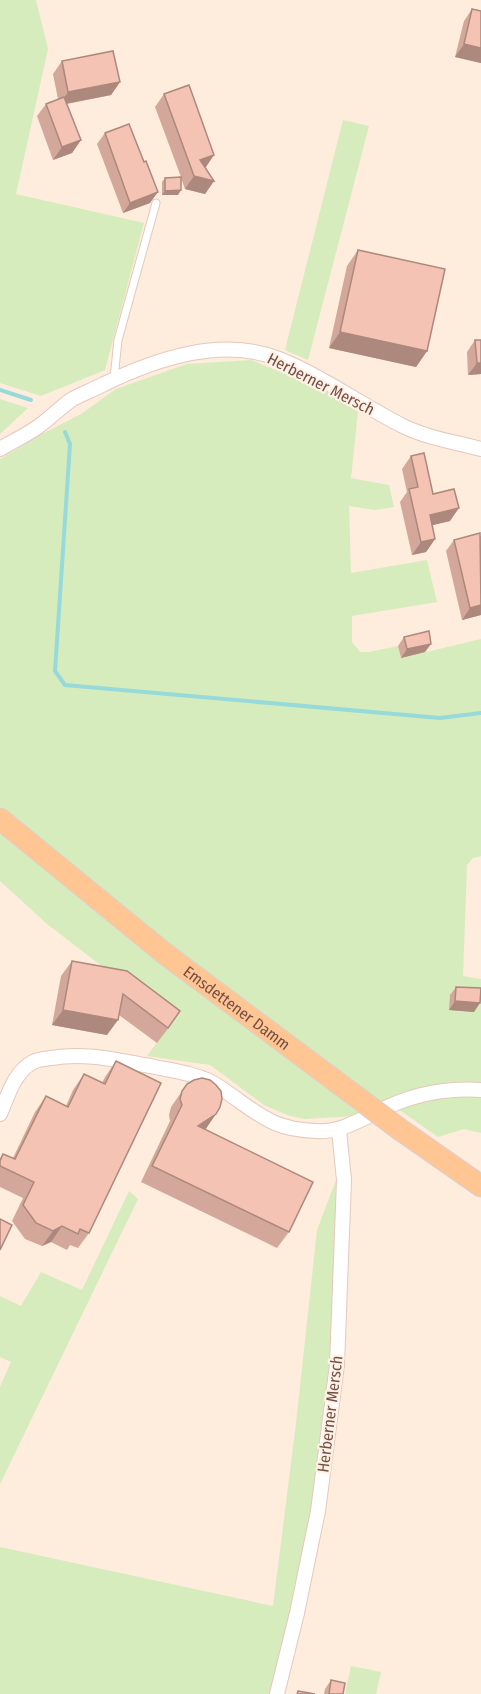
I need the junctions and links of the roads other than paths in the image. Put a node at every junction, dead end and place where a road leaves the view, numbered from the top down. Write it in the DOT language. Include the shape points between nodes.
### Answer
graph roads {
  1 [pos="156,203"];
  2 [pos="114,380"];
  3 [pos="0,449"];
  4 [pos="481,449"];
  5 [pos="0,819"];
  6 [pos="481,1090"];
  7 [pos="0,1114"];
  8 [pos="339,1130"];
  9 [pos="481,1186"];
  10 [pos="277,1694"];
  1 -- 2 [label="lane" via="118,340"];
  2 -- 3 [label="street, Herberner Mersch" via="72,400 38,427"];
  2 -- 4 [label="street, Herberner Mersch" via="186,354 252,351 288,363 403,426"];
  5 -- 9 [label="main road, Emsdettener Damm, bridge" via="164,953"];
  6 -- 8 [label="street" via="438,1091 412,1097"];
  7 -- 8 [label="street" via="18,1075 34,1061 70,1055 96,1056 207,1080 269,1121 293,1130"];
  8 -- 10 [label="street, Herberner Mersch" via="344,1180 337,1365 318,1511"];
}
